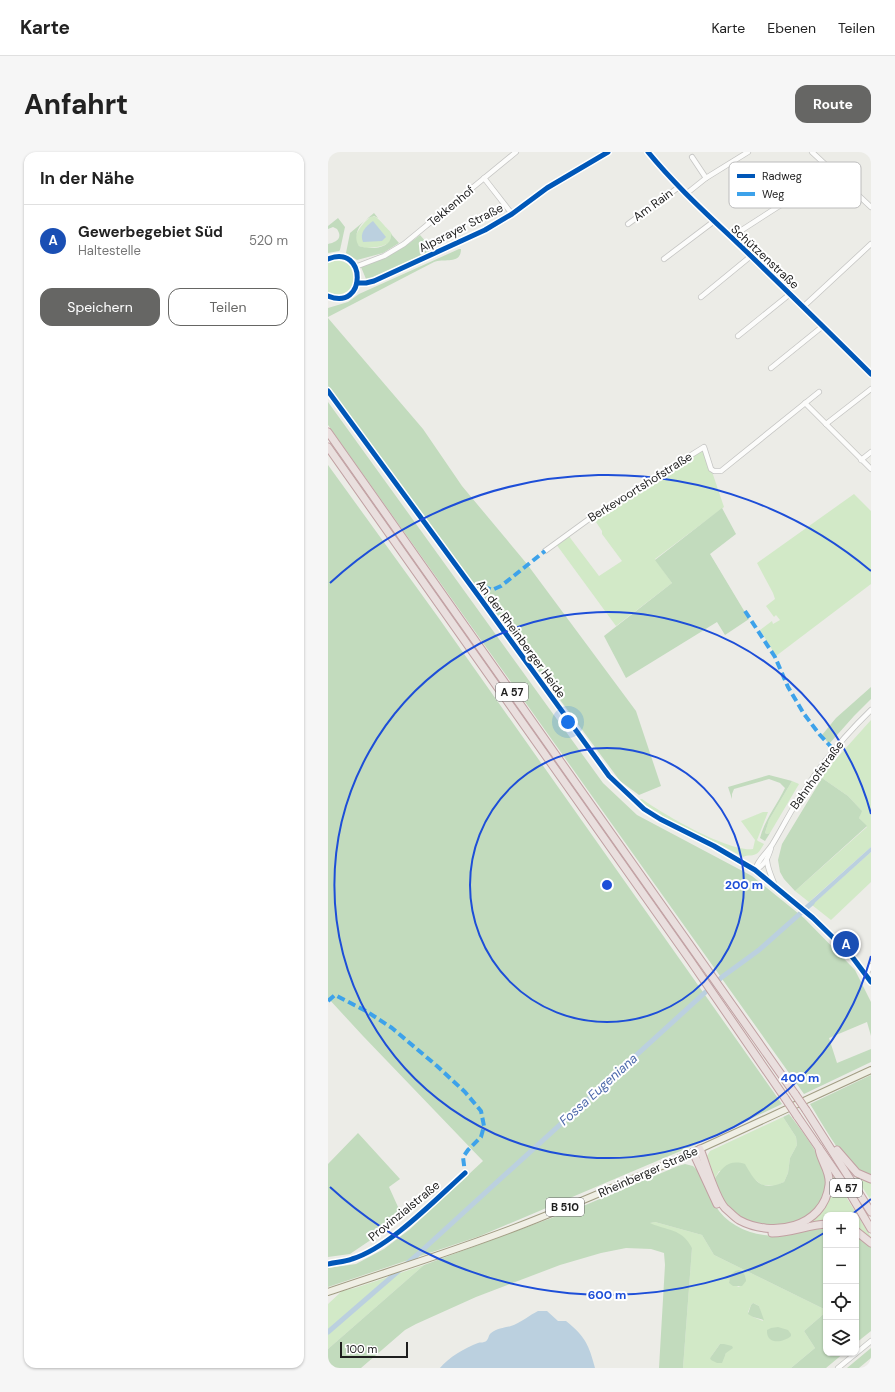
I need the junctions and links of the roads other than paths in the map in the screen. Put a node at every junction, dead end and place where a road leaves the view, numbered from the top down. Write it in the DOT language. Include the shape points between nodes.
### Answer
graph roads {
  1 [pos="516,152"];
  2 [pos="608,152"];
  3 [pos="648,152"];
  4 [pos="748,152"];
  5 [pos="812,152"];
  6 [pos="742,154"];
  7 [pos="692,158"];
  8 [pos="730,162"];
  9 [pos="822,162"];
  10 [pos="729,163"];
  11 [pos="484,178"];
  12 [pos="706,178"];
  13 [pos="679,187"];
  14 [pos="686,194"];
  15 [pos="861,198"];
  16 [pos="871,207"];
  17 [pos="776,208"];
  18 [pos="512,214"];
  19 [pos="713,222"];
  20 [pos="628,224"];
  21 [pos="731,237"];
  22 [pos="871,244"];
  23 [pos="751,256"];
  24 [pos="328,259"];
  25 [pos="664,259"];
  26 [pos="355,266"];
  27 [pos="357,283"];
  28 [pos="790,294"];
  29 [pos="328,296"];
  30 [pos="701,297"];
  31 [pos="803,307"];
  32 [pos="823,326"];
  33 [pos="738,336"];
  34 [pos="771,368"];
  35 [pos="871,374"];
  36 [pos="871,389"];
  37 [pos="328,391"];
  38 [pos="819,392"];
  39 [pos="805,403"];
  40 [pos="826,424"];
  41 [pos="328,432"];
  42 [pos="328,447"];
  43 [pos="871,452"];
  44 [pos="861,460"];
  45 [pos="871,469"];
  46 [pos="546,551"];
  47 [pos="871,710"];
  48 [pos="772,846"];
  49 [pos="766,861"];
  50 [pos="755,870"];
  51 [pos="775,886"];
  52 [pos="871,966"];
  53 [pos="868,973"];
  54 [pos="871,982"];
  55 [pos="871,1070"];
  56 [pos="820,1131"];
  57 [pos="819,1148"];
  58 [pos="700,1149"];
  59 [pos="693,1152"];
  60 [pos="465,1173"];
  61 [pos="871,1179"];
  62 [pos="871,1212"];
  63 [pos="823,1224"];
  64 [pos="871,1229"];
  65 [pos="859,1233"];
  66 [pos="871,1243"];
  67 [pos="328,1264"];
  68 [pos="328,1292"];
  69 [pos="871,1341"];
  70 [pos="838,1368"];
  1 -- 11 [label="street, Tekkenhof"];
  2 -- 18 [label="street, Alpsrayer Straße" via="547,188"];
  3 -- 13 [label="street, Schützenstraße"];
  4 -- 6 [label="street"];
  5 -- 9 [label="street"];
  6 -- 8 [label="street"];
  7 -- 12 [label="street"];
  10 -- 12 [label="street"];
  11 -- 18 [label="street, Tekkenhof"];
  11 -- 26 [label="street, Tekkenhof" via="404,244 384,256"];
  12 -- 14 [label="street"];
  13 -- 14 [label="street, Schützenstraße"];
  13 -- 20 [label="street, Am Rain"];
  14 -- 19 [label="street, Schützenstraße"];
  15 -- 16 [label="street"];
  17 -- 21 [label="street"];
  18 -- 27 [label="street, Alpsrayer Straße" via="473,236 377,280"];
  19 -- 21 [label="street, Schützenstraße"];
  19 -- 25 [label="street"];
  21 -- 23 [label="street, Schützenstraße"];
  22 -- 31 [label="street"];
  23 -- 28 [label="street, Schützenstraße"];
  23 -- 30 [label="street"];
  24 -- 26 [label="street" via="341,257"];
  26 -- 27 [label="street"];
  27 -- 29 [label="street" via="346,296"];
  28 -- 31 [label="street, Schützenstraße"];
  28 -- 33 [label="street"];
  31 -- 32 [label="street, Schützenstraße"];
  32 -- 34 [label="street"];
  32 -- 35 [label="street, Schützenstraße"];
  36 -- 40 [label="street"];
  37 -- 50 [label="street, An der Rheinberger Heide" via="608,776 644,809"];
  38 -- 39 [label="street, Berkevoortshofstraße"];
  39 -- 40 [label="street"];
  39 -- 46 [label="street, Berkevoortshofstraße" via="721,471 714,471 704,447 589,519"];
  40 -- 44 [label="street"];
  41 -- 56 [label="highway, A 57, bridge"];
  42 -- 57 [label="highway, A 57, bridge" via="690,960"];
  43 -- 44 [label="street"];
  44 -- 45 [label="street"];
  47 -- 48 [label="street, Bahnhofstraße" via="820,767 795,804"];
  48 -- 49 [label="street, Bahnhofstraße"];
  48 -- 50 [label="street, Bahnhofstraße"];
  49 -- 50 [label="street, Bahnhofstraße" via="762,867"];
  49 -- 51 [label="street"];
  50 -- 51 [label="street, An der Rheinberger Heide"];
  51 -- 53 [label="street, An der Rheinberger Heide" via="813,918"];
  52 -- 53 [label="street"];
  53 -- 54 [label="street, An der Rheinberger Heide"];
  55 -- 58 [label="main road, Rheinberger Straße"];
  56 -- 61 [label="highway" via="830,1138 853,1169"];
  56 -- 62 [label="highway, A 57"];
  57 -- 58 [label="highway" via="829,1182 822,1205 808,1220 799,1225 778,1229 749,1224 724,1206"];
  57 -- 64 [label="highway, A 57"];
  58 -- 59 [label="main road, Rheinberger Straße"];
  59 -- 63 [label="highway" via="717,1204 735,1222 746,1228 772,1233"];
  59 -- 68 [label="main road, Rheinberger Straße / B 510" via="536,1220"];
  60 -- 67 [label="street, Provinzialstraße" via="379,1246 353,1259"];
  65 -- 66 [label="highway"];
  69 -- 70 [label="street"];
}
